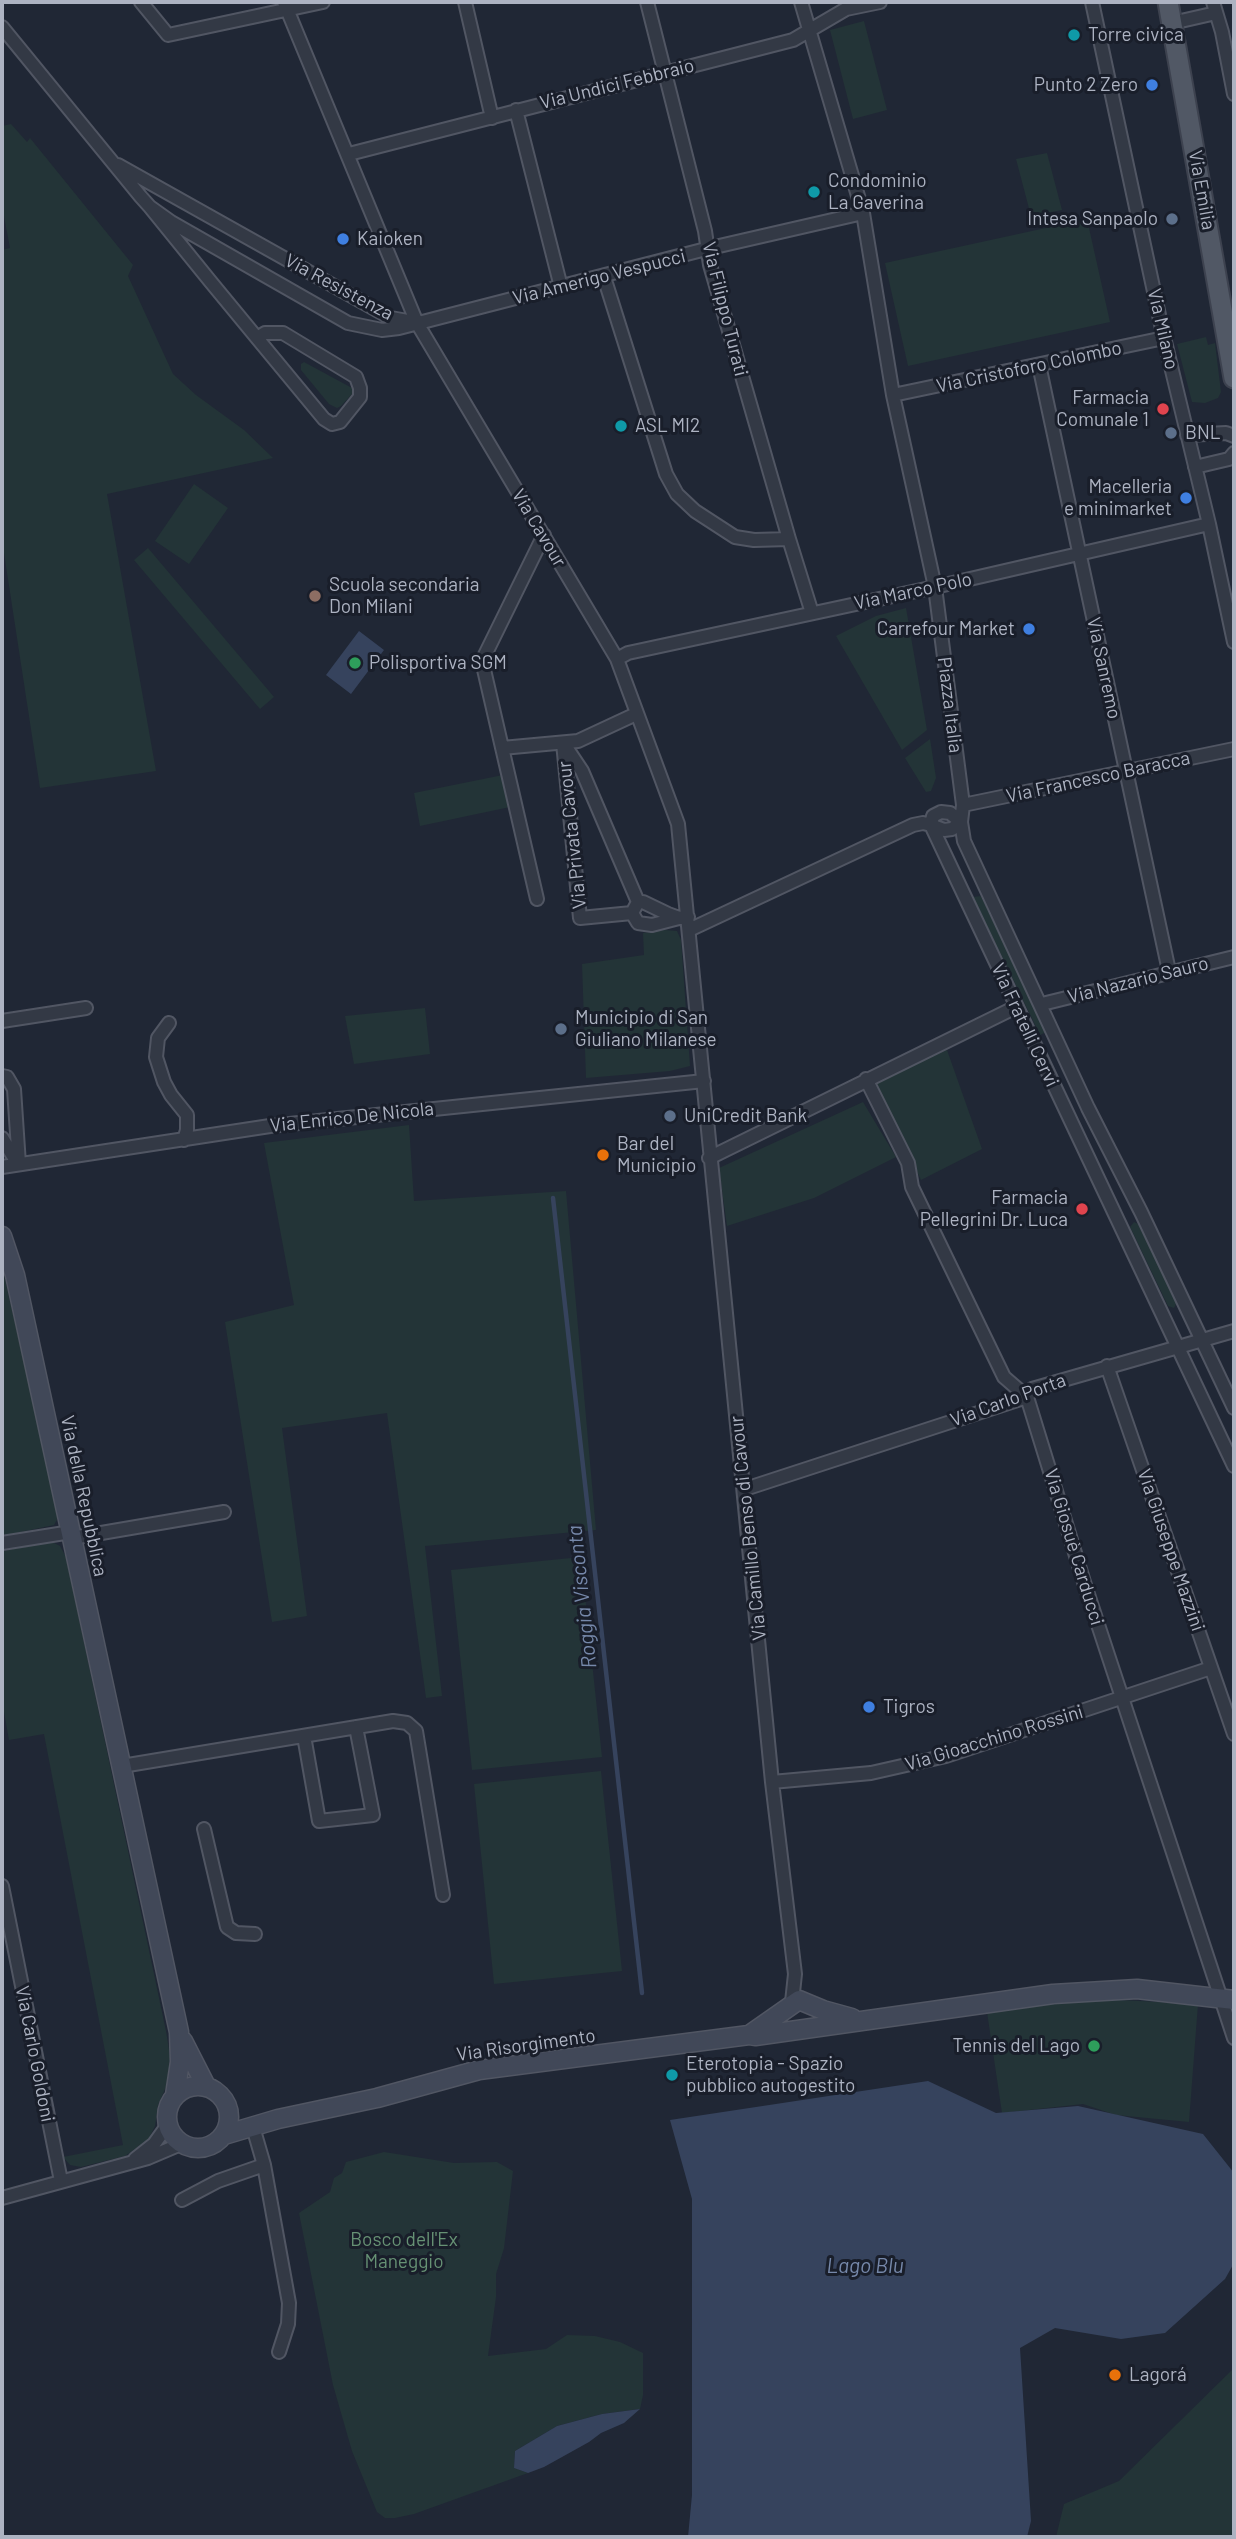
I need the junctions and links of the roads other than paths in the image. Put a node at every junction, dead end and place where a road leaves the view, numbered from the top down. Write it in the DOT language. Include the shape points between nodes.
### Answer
graph roads {
  1 [pos="141,2"];
  2 [pos="323,2"];
  3 [pos="465,2"];
  4 [pos="647,2"];
  5 [pos="801,2"];
  6 [pos="880,2"];
  7 [pos="1092,2"];
  8 [pos="1168,2"];
  9 [pos="286,6"];
  10 [pos="1214,7"];
  11 [pos="1172,23"];
  12 [pos="2,27"];
  13 [pos="810,32"];
  14 [pos="1229,42"];
  15 [pos="665,71"];
  16 [pos="1234,94"];
  17 [pos="516,110"];
  18 [pos="492,118"];
  19 [pos="348,154"];
  20 [pos="112,161"];
  21 [pos="150,208"];
  22 [pos="863,213"];
  23 [pos="706,249"];
  24 [pos="604,277"];
  25 [pos="561,287"];
  26 [pos="417,323"];
  27 [pos="257,338"];
  28 [pos="1164,338"];
  29 [pos="1039,365"];
  30 [pos="1234,378"];
  31 [pos="893,395"];
  32 [pos="1187,435"];
  33 [pos="1234,436"];
  34 [pos="1234,453"];
  35 [pos="1195,467"];
  36 [pos="1209,524"];
  37 [pos="544,535"];
  38 [pos="789,539"];
  39 [pos="1079,553"];
  40 [pos="935,587"];
  41 [pos="812,613"];
  42 [pos="1234,642"];
  43 [pos="617,659"];
  44 [pos="636,714"];
  45 [pos="563,743"];
  46 [pos="502,748"];
  47 [pos="1234,749"];
  48 [pos="1126,771"];
  49 [pos="963,805"];
  50 [pos="961,822"];
  51 [pos="931,825"];
  52 [pos="537,899"];
  53 [pos="635,908"];
  54 [pos="685,922"];
  55 [pos="1234,957"];
  56 [pos="1169,971"];
  57 [pos="1042,1004"];
  58 [pos="1016,1007"];
  59 [pos="86,1008"];
  60 [pos="2,1021"];
  61 [pos="169,1023"];
  62 [pos="2,1076"];
  63 [pos="866,1079"];
  64 [pos="704,1081"];
  65 [pos="2,1138"];
  66 [pos="184,1140"];
  67 [pos="709,1158"];
  68 [pos="19,1164"];
  69 [pos="2,1167"];
  70 [pos="2,1236"];
  71 [pos="1234,1331"];
  72 [pos="1202,1340"];
  73 [pos="1178,1346"];
  74 [pos="1107,1366"];
  75 [pos="1027,1397"];
  76 [pos="1234,1408"];
  77 [pos="1234,1466"];
  78 [pos="745,1489"];
  79 [pos="224,1512"];
  80 [pos="71,1535"];
  81 [pos="2,1543"];
  82 [pos="1211,1668"];
  83 [pos="1123,1699"];
  84 [pos="356,1727"];
  85 [pos="1234,1734"];
  86 [pos="304,1736"];
  87 [pos="122,1766"];
  88 [pos="772,1782"];
  89 [pos="204,1829"];
  90 [pos="2,1886"];
  91 [pos="443,1895"];
  92 [pos="256,1934"];
  93 [pos="1228,2000"];
  94 [pos="799,2004"];
  95 [pos="858,2020"];
  96 [pos="803,2029"];
  97 [pos="179,2032"];
  98 [pos="749,2035"];
  99 [pos="1234,2038"];
  100 [pos="206,2086"];
  101 [pos="175,2095"];
  102 [pos="228,2106"];
  103 [pos="271,2121"];
  104 [pos="167,2126"];
  105 [pos="253,2127"];
  106 [pos="224,2135"];
  107 [pos="181,2144"];
  108 [pos="132,2161"];
  109 [pos="264,2165"];
  110 [pos="61,2181"];
  111 [pos="2,2198"];
  112 [pos="182,2200"];
  113 [pos="279,2352"];
  1 -- 9 [label="street" via="169,35"];
  2 -- 9 [label="street"];
  3 -- 18 [label="street"];
  4 -- 15 [label="street, Via Filippo Turati"];
  5 -- 13 [label="street"];
  6 -- 13 [label="street, Via Undici Febbraio" via="846,9"];
  7 -- 28 [label="street, Via Milano"];
  8 -- 11 [label="main road, Via Emilia"];
  9 -- 19 [label="street, Via Cavour"];
  10 -- 11 [label="street"];
  10 -- 14 [label="street"];
  11 -- 30 [label="main road, Via Emilia"];
  12 -- 20 [label="street, Via Resistenza"];
  13 -- 15 [label="street, Via Undici Febbraio"];
  13 -- 22 [label="street"];
  14 -- 16 [label="street"];
  15 -- 17 [label="street, Via Undici Febbraio"];
  15 -- 23 [label="street, Via Filippo Turati"];
  17 -- 18 [label="street, Via Undici Febbraio"];
  17 -- 25 [label="street"];
  18 -- 19 [label="street, Via Undici Febbraio"];
  19 -- 26 [label="street, Via Cavour"];
  20 -- 21 [label="street, Via Resistenza"];
  20 -- 26 [label="street, Via Resistenza" via="391,318"];
  21 -- 26 [label="street, Via Resistenza" via="348,323 382,330"];
  21 -- 27 [label="street, Via Resistenza"];
  22 -- 23 [label="street, Via Amerigo Vespucci"];
  22 -- 31 [label="street"];
  23 -- 24 [label="street, Via Amerigo Vespucci"];
  23 -- 38 [label="street, Via Filippo Turati"];
  24 -- 25 [label="street, Via Amerigo Vespucci"];
  24 -- 38 [label="street" via="666,474 677,494 735,537"];
  25 -- 26 [label="street, Via Amerigo Vespucci"];
  26 -- 37 [label="street, Via Cavour"];
  27 -- 27 [label="street, Via Resistenza" via="328,422 340,422 360,397 356,377 283,333"];
  28 -- 29 [label="street, Via Cristoforo Colombo"];
  28 -- 32 [label="street, Via Milano"];
  29 -- 31 [label="street, Via Cristoforo Colombo"];
  29 -- 39 [label="street, Via Sanremo"];
  31 -- 40 [label="street"];
  32 -- 33 [label="street"];
  32 -- 35 [label="street, Via Milano"];
  34 -- 35 [label="street" via="1229,459"];
  35 -- 36 [label="street, Via Milano"];
  36 -- 39 [label="street, Via Marco Polo"];
  36 -- 42 [label="street, Via Milano"];
  37 -- 43 [label="street, Via Cavour"];
  37 -- 46 [label="street" via="482,661"];
  38 -- 41 [label="street, Via Filippo Turati"];
  39 -- 40 [label="street, Via Marco Polo"];
  39 -- 48 [label="street, Via Sanremo"];
  40 -- 41 [label="street, Via Marco Polo"];
  40 -- 49 [label="street, Piazza Italia"];
  41 -- 43 [label="street, Via Marco Polo"];
  43 -- 44 [label="street, Via Cavour"];
  44 -- 45 [label="street, Via Privata Cavour" via="578,741"];
  44 -- 54 [label="street, Via Cavour" via="678,824"];
  45 -- 46 [label="street, Via Privata Cavour"];
  45 -- 53 [label="street, Via Privata Cavour" via="582,771"];
  45 -- 53 [label="street, Via Privata Cavour" via="580,918"];
  46 -- 52 [label="street"];
  47 -- 48 [label="street, Via Francesco Baracca"];
  48 -- 49 [label="street, Via Francesco Baracca"];
  48 -- 56 [label="street, Via Sanremo"];
  49 -- 50 [label="street, Piazza Italia"];
  50 -- 51 [label="street" via="944,830"];
  50 -- 57 [label="street, Via Fratelli Cervi" via="964,841"];
  51 -- 54 [label="street" via="913,825"];
  51 -- 58 [label="street, Via Fratelli Cervi"];
  53 -- 54 [label="street, Via Privata Cavour" via="643,902"];
  53 -- 54 [label="street, Via Privata Cavour" via="638,923"];
  54 -- 64 [label="street, Via Cavour"];
  55 -- 56 [label="street, Via Nazario Sauro"];
  56 -- 57 [label="street, Via Nazario Sauro"];
  57 -- 72 [label="street, Via Fratelli Cervi"];
  58 -- 63 [label="street"];
  58 -- 73 [label="street, Via Fratelli Cervi"];
  59 -- 60 [label="street"];
  61 -- 66 [label="street" via="158,1038 156,1056 164,1082 187,1115"];
  62 -- 68 [label="street" via="7,1076 14,1089"];
  63 -- 67 [label="street"];
  63 -- 75 [label="street, Via Giosuè Carducci" via="908,1163 912,1187 1004,1377"];
  64 -- 66 [label="street, Via Enrico De Nicola" via="270,1126"];
  64 -- 67 [label="street, Via Camillo Benso di Cavour"];
  65 -- 68 [label="street"];
  66 -- 68 [label="street, Via Enrico De Nicola"];
  67 -- 78 [label="street, Via Camillo Benso di Cavour"];
  68 -- 69 [label="street, Via Enrico De Nicola"];
  70 -- 80 [label="street, Via della Repubblica" via="15,1275"];
  71 -- 72 [label="street, Via Carlo Porta"];
  72 -- 73 [label="street, Via Carlo Porta"];
  72 -- 76 [label="street, Via Fratelli Cervi"];
  73 -- 74 [label="street, Via Carlo Porta"];
  73 -- 77 [label="street, Via Fratelli Cervi"];
  74 -- 75 [label="street, Via Carlo Porta" via="1032,1389"];
  74 -- 82 [label="street, Via Giuseppe Mazzini"];
  75 -- 78 [label="street, Via Carlo Porta"];
  75 -- 83 [label="street, Via Giosuè Carducci"];
  78 -- 88 [label="street, Via Camillo Benso di Cavour"];
  79 -- 80 [label="street"];
  80 -- 81 [label="street"];
  80 -- 87 [label="street, Via della Repubblica"];
  82 -- 83 [label="street, Via Gioacchino Rossini"];
  82 -- 85 [label="street, Via Giuseppe Mazzini"];
  83 -- 88 [label="street, Via Gioacchino Rossini" via="969,1748 871,1773"];
  83 -- 93 [label="street, Via Giosuè Carducci"];
  84 -- 86 [label="street"];
  84 -- 86 [label="street" via="373,1815 319,1821"];
  84 -- 91 [label="street" via="393,1721 407,1723 416,1731"];
  86 -- 87 [label="street"];
  87 -- 97 [label="street, Via della Repubblica"];
  88 -- 94 [label="street, Via Camillo Benso di Cavour"];
  89 -- 92 [label="street" via="227,1927 236,1933"];
  90 -- 110 [label="street, Via Carlo Goldoni"];
  93 -- 95 [label="street, Via Risorgimento" via="1109,1989"];
  93 -- 99 [label="street, Via Giosuè Carducci"];
  94 -- 95 [label="street, Via Risorgimento"];
  94 -- 96 [label="street" via="815,2019"];
  94 -- 96 [label="street" via="788,2023"];
  94 -- 98 [label="street, Via Risorgimento"];
  95 -- 96 [label="street, Via Risorgimento"];
  96 -- 98 [label="street, Via Risorgimento"];
  97 -- 100 [label="street, Via della Repubblica"];
  97 -- 101 [label="street, Via della Repubblica"];
  98 -- 103 [label="street, Via Risorgimento" via="479,2070"];
  100 -- 101 [label="street" via="190,2086"];
  100 -- 102 [label="street"];
  101 -- 104 [label="street" via="167,2109"];
  102 -- 103 [label="street, Via Risorgimento" via="245,2117"];
  102 -- 106 [label="street"];
  103 -- 105 [label="street, Via Risorgimento"];
  104 -- 107 [label="street"];
  104 -- 108 [label="street" via="154,2144"];
  105 -- 106 [label="street, Via Risorgimento"];
  105 -- 109 [label="street"];
  106 -- 107 [label="street" via="204,2148"];
  107 -- 108 [label="street"];
  108 -- 110 [label="street"];
  109 -- 112 [label="street"];
  109 -- 113 [label="street" via="289,2303"];
  110 -- 111 [label="street"];
}
